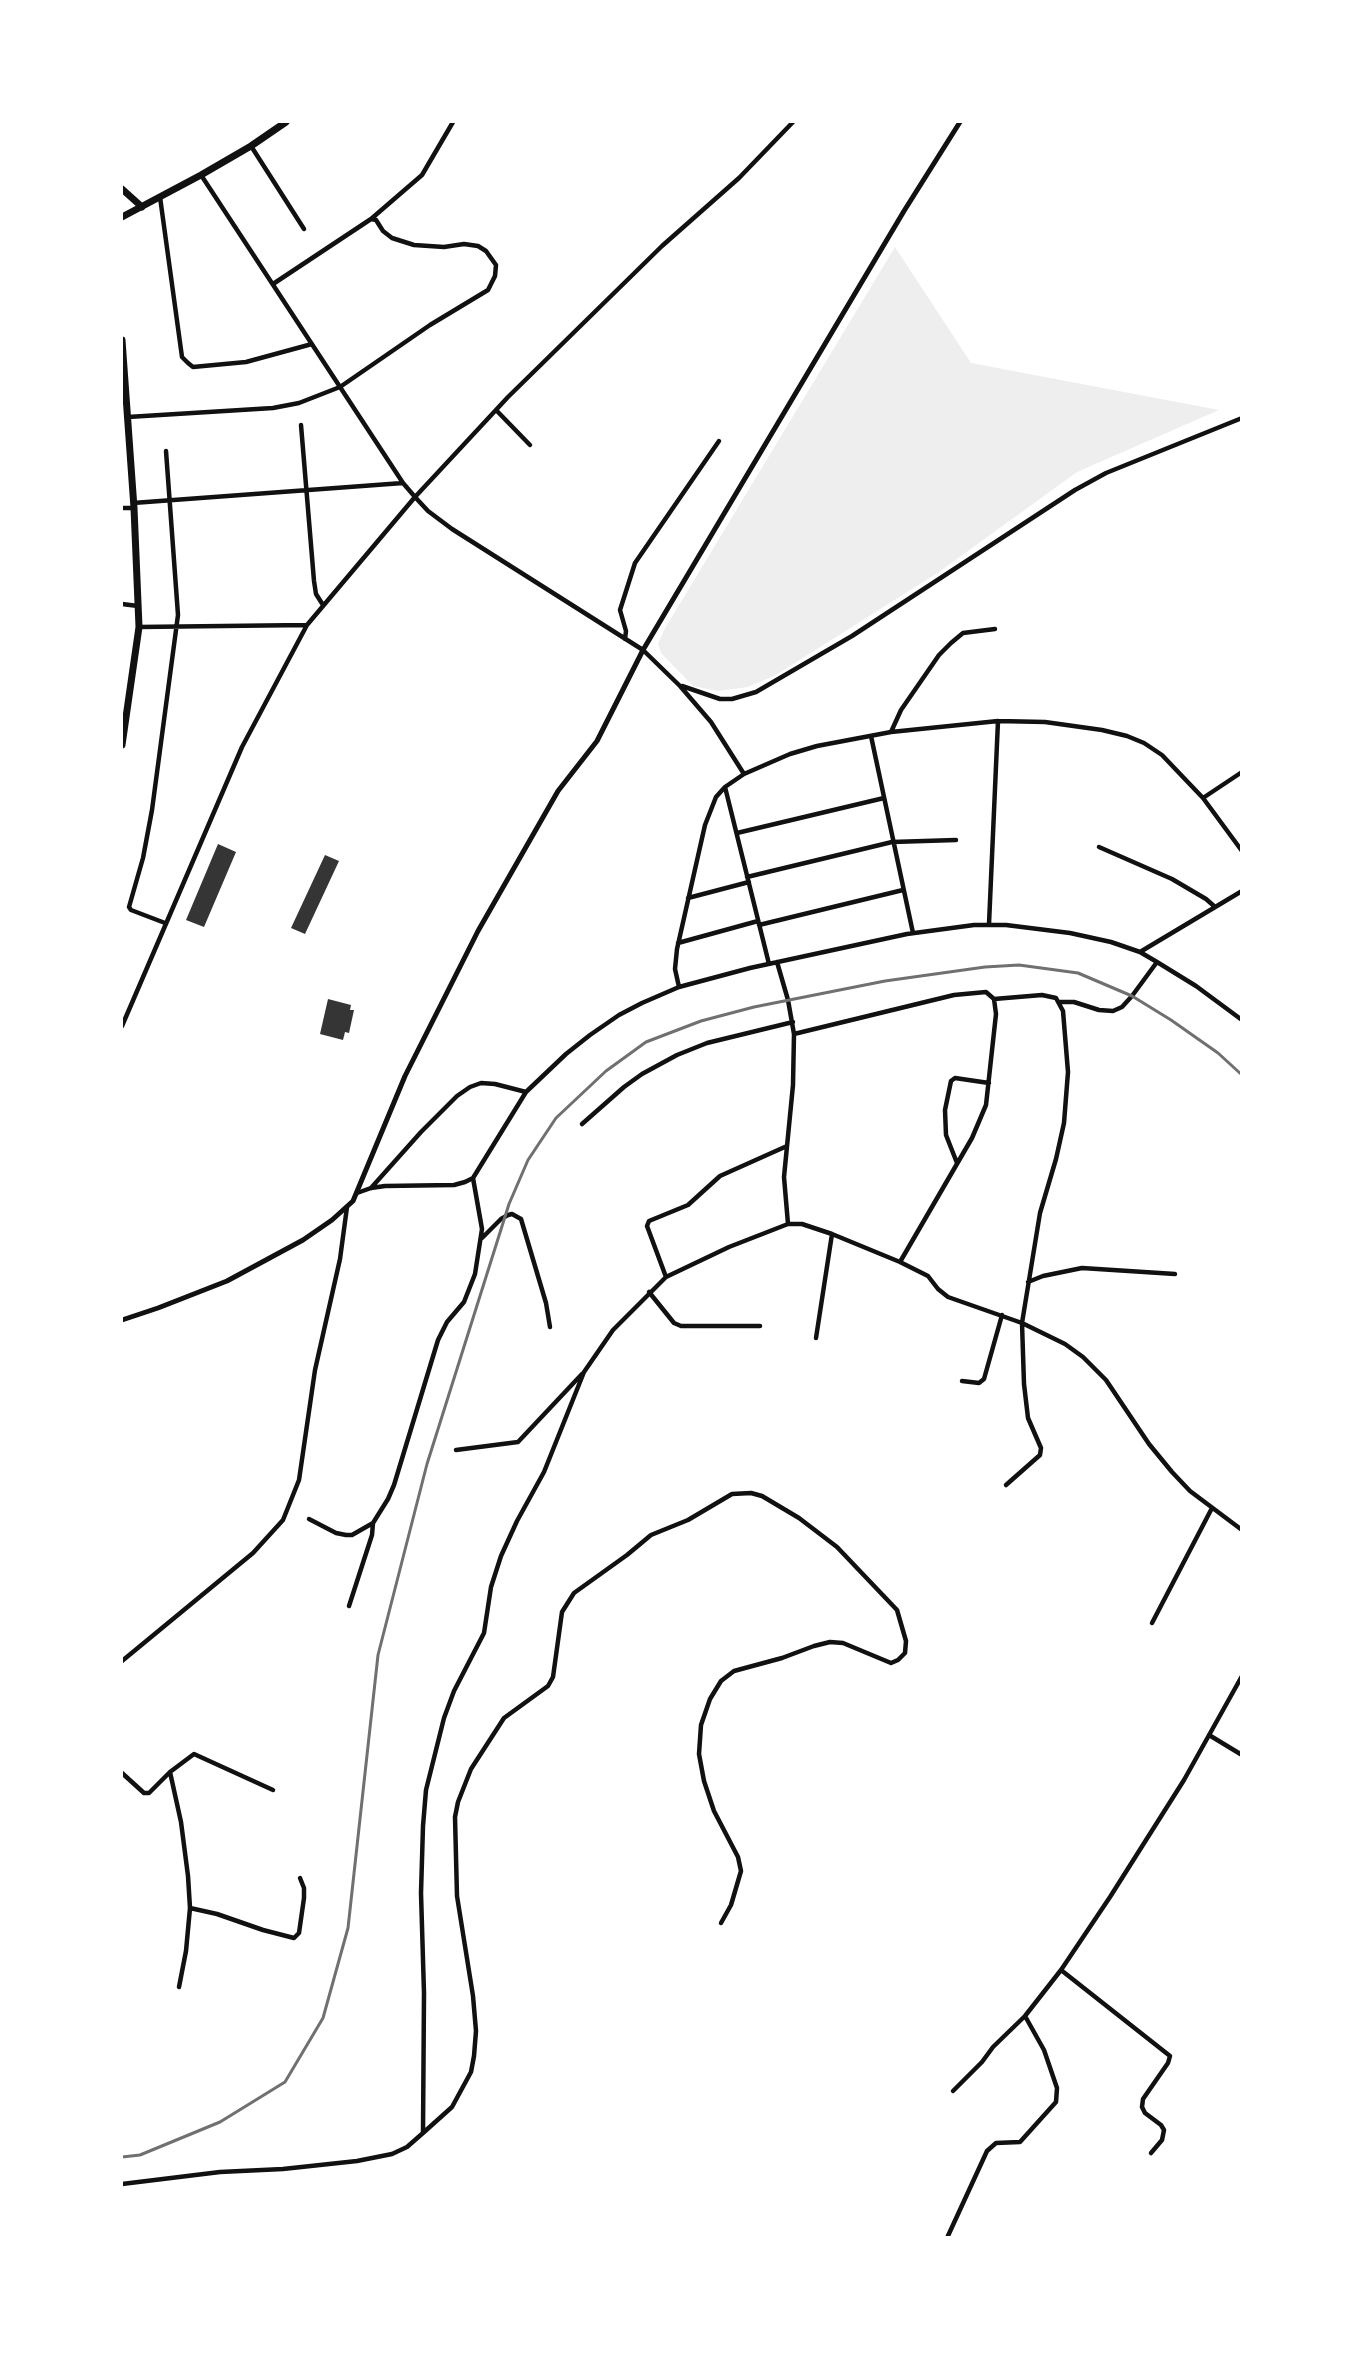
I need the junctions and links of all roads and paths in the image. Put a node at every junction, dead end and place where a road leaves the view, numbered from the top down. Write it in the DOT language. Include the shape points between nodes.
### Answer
graph roads {
  1 [pos="286,122"];
  2 [pos="453,122"];
  3 [pos="793,122"];
  4 [pos="960,122"];
  5 [pos="251,146"];
  6 [pos="201,175"];
  7 [pos="122,189"];
  8 [pos="160,197"];
  9 [pos="142,207"];
  10 [pos="122,217"];
  11 [pos="371,219"];
  12 [pos="304,229"];
  13 [pos="273,284"];
  14 [pos="122,340"];
  15 [pos="312,344"];
  16 [pos="340,387"];
  17 [pos="496,410"];
  18 [pos="128,417"];
  19 [pos="1242,418"];
  20 [pos="301,425"];
  21 [pos="719,441"];
  22 [pos="530,445"];
  23 [pos="166,451"];
  24 [pos="404,483"];
  25 [pos="307,490"];
  26 [pos="415,497"];
  27 [pos="169,500"];
  28 [pos="134,506"];
  29 [pos="122,508"];
  30 [pos="122,604"];
  31 [pos="323,605"];
  32 [pos="138,606"];
  33 [pos="307,625"];
  34 [pos="177,626"];
  35 [pos="139,627"];
  36 [pos="995,629"];
  37 [pos="625,639"];
  38 [pos="643,650"];
  39 [pos="680,686"];
  40 [pos="998,721"];
  41 [pos="891,732"];
  42 [pos="871,736"];
  43 [pos="122,746"];
  44 [pos="1242,772"];
  45 [pos="744,774"];
  46 [pos="725,787"];
  47 [pos="884,798"];
  48 [pos="1203,798"];
  49 [pos="737,833"];
  50 [pos="956,840"];
  51 [pos="892,842"];
  52 [pos="1099,847"];
  53 [pos="1242,851"];
  54 [pos="748,880"];
  55 [pos="903,890"];
  56 [pos="1242,891"];
  57 [pos="688,898"];
  58 [pos="1215,906"];
  59 [pos="165,923"];
  60 [pos="759,923"];
  61 [pos="989,924"];
  62 [pos="913,933"];
  63 [pos="678,943"];
  64 [pos="1140,952"];
  65 [pos="777,962"];
  66 [pos="1157,962"];
  67 [pos="769,964"];
  68 [pos="679,987"];
  69 [pos="994,999"];
  70 [pos="1060,1002"];
  71 [pos="1241,1018"];
  72 [pos="793,1022"];
  73 [pos="122,1026"];
  74 [pos="794,1034"];
  75 [pos="990,1083"];
  76 [pos="526,1092"];
  77 [pos="582,1124"];
  78 [pos="787,1146"];
  79 [pos="957,1163"];
  80 [pos="473,1178"];
  81 [pos="371,1188"];
  82 [pos="357,1193"];
  83 [pos="347,1208"];
  84 [pos="788,1224"];
  85 [pos="832,1234"];
  86 [pos="482,1238"];
  87 [pos="900,1262"];
  88 [pos="1174,1274"];
  89 [pos="666,1277"];
  90 [pos="1028,1282"];
  91 [pos="650,1292"];
  92 [pos="1002,1315"];
  93 [pos="122,1320"];
  94 [pos="1022,1323"];
  95 [pos="760,1326"];
  96 [pos="550,1327"];
  97 [pos="816,1338"];
  98 [pos="584,1372"];
  99 [pos="962,1381"];
  100 [pos="456,1450"];
  101 [pos="1005,1485"];
  102 [pos="1212,1508"];
  103 [pos="309,1519"];
  104 [pos="373,1523"];
  105 [pos="1242,1530"];
  106 [pos="349,1606"];
  107 [pos="1152,1623"];
  108 [pos="122,1661"];
  109 [pos="1242,1676"];
  110 [pos="1209,1735"];
  111 [pos="1242,1755"];
  112 [pos="170,1772"];
  113 [pos="122,1773"];
  114 [pos="273,1790"];
  115 [pos="300,1878"];
  116 [pos="190,1908"];
  117 [pos="721,1923"];
  118 [pos="1060,1970"];
  119 [pos="179,1987"];
  120 [pos="1025,2016"];
  121 [pos="953,2091"];
  122 [pos="423,2133"];
  123 [pos="1151,2153"];
  124 [pos="122,2184"];
  125 [pos="947,2238"];
  1 -- 5 [label="main road"];
  2 -- 11 [label="street" via="422,175"];
  3 -- 17 [label="street"];
  4 -- 38 [label="street"];
  5 -- 6 [label="main road"];
  5 -- 12 [label="street"];
  6 -- 8 [label="main road"];
  6 -- 13 [label="street"];
  7 -- 9 [label="main road"];
  8 -- 9 [label="main road"];
  8 -- 15 [label="street" via="182,357 188,363 194,367 246,362"];
  9 -- 10 [label="main road"];
  11 -- 13 [label="street"];
  11 -- 16 [label="street" via="392,238 414,245 478,246 496,265 495,276 488,290"];
  13 -- 15 [label="street"];
  14 -- 18 [label="main road"];
  15 -- 16 [label="street"];
  16 -- 18 [label="street" via="299,403 273,408"];
  16 -- 24 [label="street"];
  17 -- 22 [label="street"];
  17 -- 26 [label="street"];
  18 -- 28 [label="main road"];
  19 -- 39 [label="street" via="1106,473 1075,490 852,636 756,692 720,699"];
  20 -- 25 [label="street"];
  21 -- 37 [label="street" via="635,563 620,610"];
  23 -- 27 [label="street"];
  24 -- 25 [label="street"];
  24 -- 26 [label="street"];
  25 -- 27 [label="street"];
  25 -- 31 [label="street" via="314,581"];
  26 -- 31 [label="street"];
  26 -- 37 [label="street" via="452,529"];
  27 -- 28 [label="street"];
  27 -- 34 [label="street"];
  28 -- 29 [label="street"];
  28 -- 32 [label="main road"];
  30 -- 32 [label="street"];
  31 -- 33 [label="street"];
  32 -- 35 [label="main road"];
  33 -- 34 [label="street"];
  33 -- 59 [label="street" via="242,747"];
  34 -- 35 [label="street"];
  34 -- 59 [label="street" via="149,828 129,906"];
  35 -- 43 [label="main road"];
  36 -- 41 [label="street" via="963,633 951,643 901,710"];
  37 -- 38 [label="street"];
  38 -- 39 [label="street"];
  38 -- 82 [label="street" via="597,741 558,791 463,960 405,1076"];
  39 -- 45 [label="street" via="711,722"];
  40 -- 41 [label="street"];
  40 -- 48 [label="street" via="1072,725 1127,736 1162,754"];
  40 -- 61 [label="street"];
  41 -- 42 [label="street"];
  42 -- 45 [label="street" via="790,754"];
  42 -- 47 [label="street"];
  44 -- 48 [label="street"];
  45 -- 46 [label="street"];
  46 -- 49 [label="street"];
  46 -- 57 [label="street" via="709,811"];
  47 -- 49 [label="street"];
  47 -- 51 [label="street"];
  48 -- 53 [label="street"];
  49 -- 54 [label="street"];
  50 -- 51 [label="street"];
  51 -- 54 [label="street"];
  51 -- 55 [label="street"];
  52 -- 58 [label="street" via="1172,879"];
  54 -- 57 [label="street"];
  54 -- 60 [label="street"];
  55 -- 60 [label="street"];
  55 -- 62 [label="street"];
  56 -- 58 [label="street"];
  57 -- 63 [label="street"];
  58 -- 64 [label="street"];
  59 -- 73 [label="street"];
  60 -- 63 [label="street"];
  60 -- 67 [label="street"];
  61 -- 62 [label="street"];
  61 -- 64 [label="street" via="1070,933"];
  62 -- 65 [label="street"];
  63 -- 68 [label="street" via="675,969"];
  64 -- 66 [label="street"];
  65 -- 67 [label="street"];
  65 -- 72 [label="street"];
  66 -- 70 [label="street" via="1132,996 1113,1011"];
  66 -- 71 [label="street"];
  67 -- 68 [label="street"];
  68 -- 76 [label="street" via="600,1028"];
  69 -- 70 [label="street" via="1042,995"];
  69 -- 74 [label="street" via="986,992 954,995"];
  69 -- 75 [label="street"];
  70 -- 90 [label="street" via="1068,1072 1064,1122 1040,1213"];
  72 -- 74 [label="street"];
  72 -- 77 [label="street" via="707,1042 677,1055 624,1087"];
  74 -- 78 [label="street"];
  75 -- 79 [label="street" via="981,1118"];
  75 -- 79 [label="street" via="955,1078 951,1082 945,1110 946,1135"];
  76 -- 80 [label="street"];
  76 -- 81 [label="street" via="495,1084 470,1087"];
  78 -- 84 [label="street" via="784,1187"];
  78 -- 89 [label="street" via="720,1176 688,1205 649,1221 647,1226"];
  79 -- 87 [label="street"];
  80 -- 81 [label="street" via="454,1185"];
  80 -- 86 [label="street"];
  81 -- 82 [label="street"];
  82 -- 83 [label="street"];
  83 -- 93 [label="street" via="303,1240 227,1281"];
  83 -- 108 [label="street" via="340,1259 315,1370 299,1480 283,1520 253,1553"];
  84 -- 85 [label="street" via="802,1224"];
  84 -- 89 [label="street"];
  85 -- 87 [label="street"];
  85 -- 97 [label="street"];
  86 -- 96 [label="street" via="508,1215 521,1219"];
  86 -- 104 [label="street" via="471,1289 442,1330 394,1485"];
  87 -- 92 [label="street" via="928,1276 948,1297"];
  88 -- 90 [label="street" via="1082,1268"];
  89 -- 91 [label="street"];
  90 -- 94 [label="street"];
  91 -- 95 [label="street" via="674,1323 681,1326"];
  91 -- 98 [label="street" via="613,1330"];
  92 -- 94 [label="street"];
  92 -- 99 [label="street" via="984,1379 979,1383"];
  94 -- 101 [label="street" via="1028,1418 1041,1448 1040,1455"];
  94 -- 102 [label="street" via="1065,1344 1096,1368 1172,1472"];
  98 -- 100 [label="street" via="518,1442"];
  98 -- 122 [label="street" via="544,1472 501,1556 491,1587 484,1634 451,1700 426,1790 421,1893"];
  102 -- 105 [label="street"];
  102 -- 107 [label="street"];
  103 -- 104 [label="street" via="346,1535"];
  104 -- 106 [label="street"];
  109 -- 110 [label="street"];
  110 -- 111 [label="street"];
  110 -- 118 [label="street"];
  112 -- 113 [label="street" via="147,1794"];
  112 -- 114 [label="street" via="194,1754"];
  112 -- 116 [label="street" via="181,1822"];
  115 -- 116 [label="street" via="304,1898 299,1933 294,1938"];
  116 -- 119 [label="street"];
  117 -- 122 [label="street" via="741,1871 738,1857 714,1811 699,1754 701,1725 721,1681 734,1671 830,1642 843,1643 891,1663 905,1653 906,1641 897,1610 837,1547 799,1518 751,1493 732,1494 688,1520 651,1535 574,1593 562,1612 553,1677 548,1686 504,1718 471,1769 455,1817 457,1896 473,1996 474,2056 471,2072 452,2107"];
  118 -- 120 [label="street"];
  118 -- 123 [label="street" via="1170,2056 1143,2099 1145,2113 1164,2130 1162,2140"];
  120 -- 121 [label="street"];
  120 -- 125 [label="street" via="1044,2050 1057,2088 1056,2102 1020,2142 996,2143 987,2151"];
  122 -- 124 [label="street" via="392,2154 357,2161"];
}
